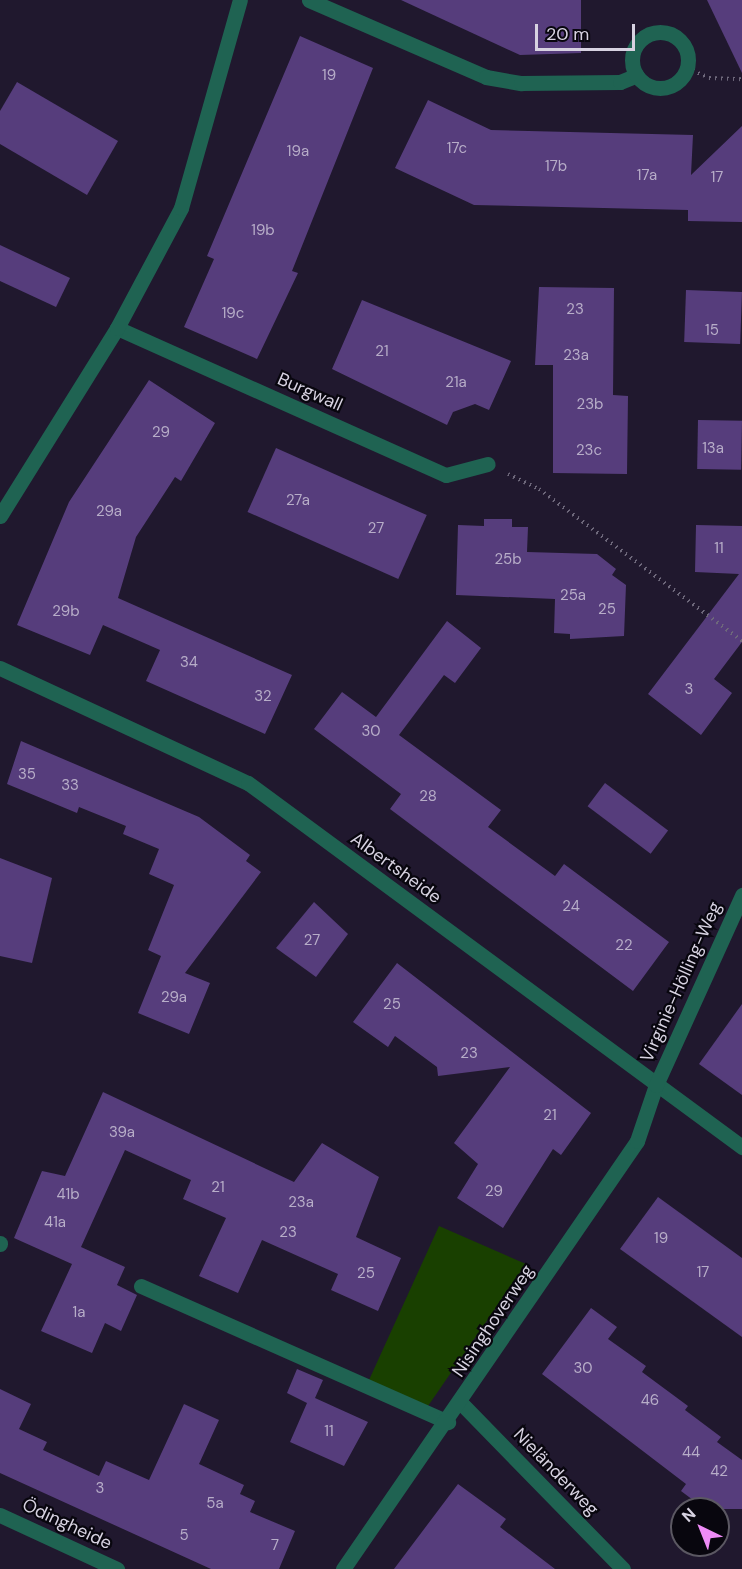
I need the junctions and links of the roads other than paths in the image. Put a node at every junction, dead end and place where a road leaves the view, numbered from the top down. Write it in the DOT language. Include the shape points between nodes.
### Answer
graph roads {
  1 [pos="240,0"];
  2 [pos="309,0"];
  3 [pos="637,75"];
  4 [pos="117,328"];
  5 [pos="488,464"];
  6 [pos="0,516"];
  7 [pos="0,668"];
  8 [pos="742,895"];
  9 [pos="656,1084"];
  10 [pos="742,1148"];
  11 [pos="141,1286"];
  12 [pos="461,1403"];
  13 [pos="448,1422"];
  14 [pos="0,1515"];
  15 [pos="117,1569"];
  16 [pos="343,1569"];
  17 [pos="623,1569"];
  1 -- 4 [label="street" via="181,208"];
  2 -- 3 [label="street" via="486,77 520,83 620,82"];
  3 -- 3 [label="street" via="648,85 666,87 687,68 680,39 657,32 635,47"];
  4 -- 5 [label="street, Burgwall" via="446,475"];
  4 -- 6 [label="street"];
  7 -- 9 [label="street, Albertsheide" via="248,783"];
  8 -- 9 [label="street, Virginie-Hölling-Weg"];
  9 -- 10 [label="street, Albertsheide"];
  9 -- 12 [label="street, Nisinghoverweg" via="637,1141"];
  11 -- 13 [label="street"];
  12 -- 13 [label="street, Nisinghoverweg"];
  12 -- 17 [label="street, Nieländerweg"];
  13 -- 16 [label="street, Nisinghoverweg"];
  14 -- 15 [label="street, Ödingheide"];
}
